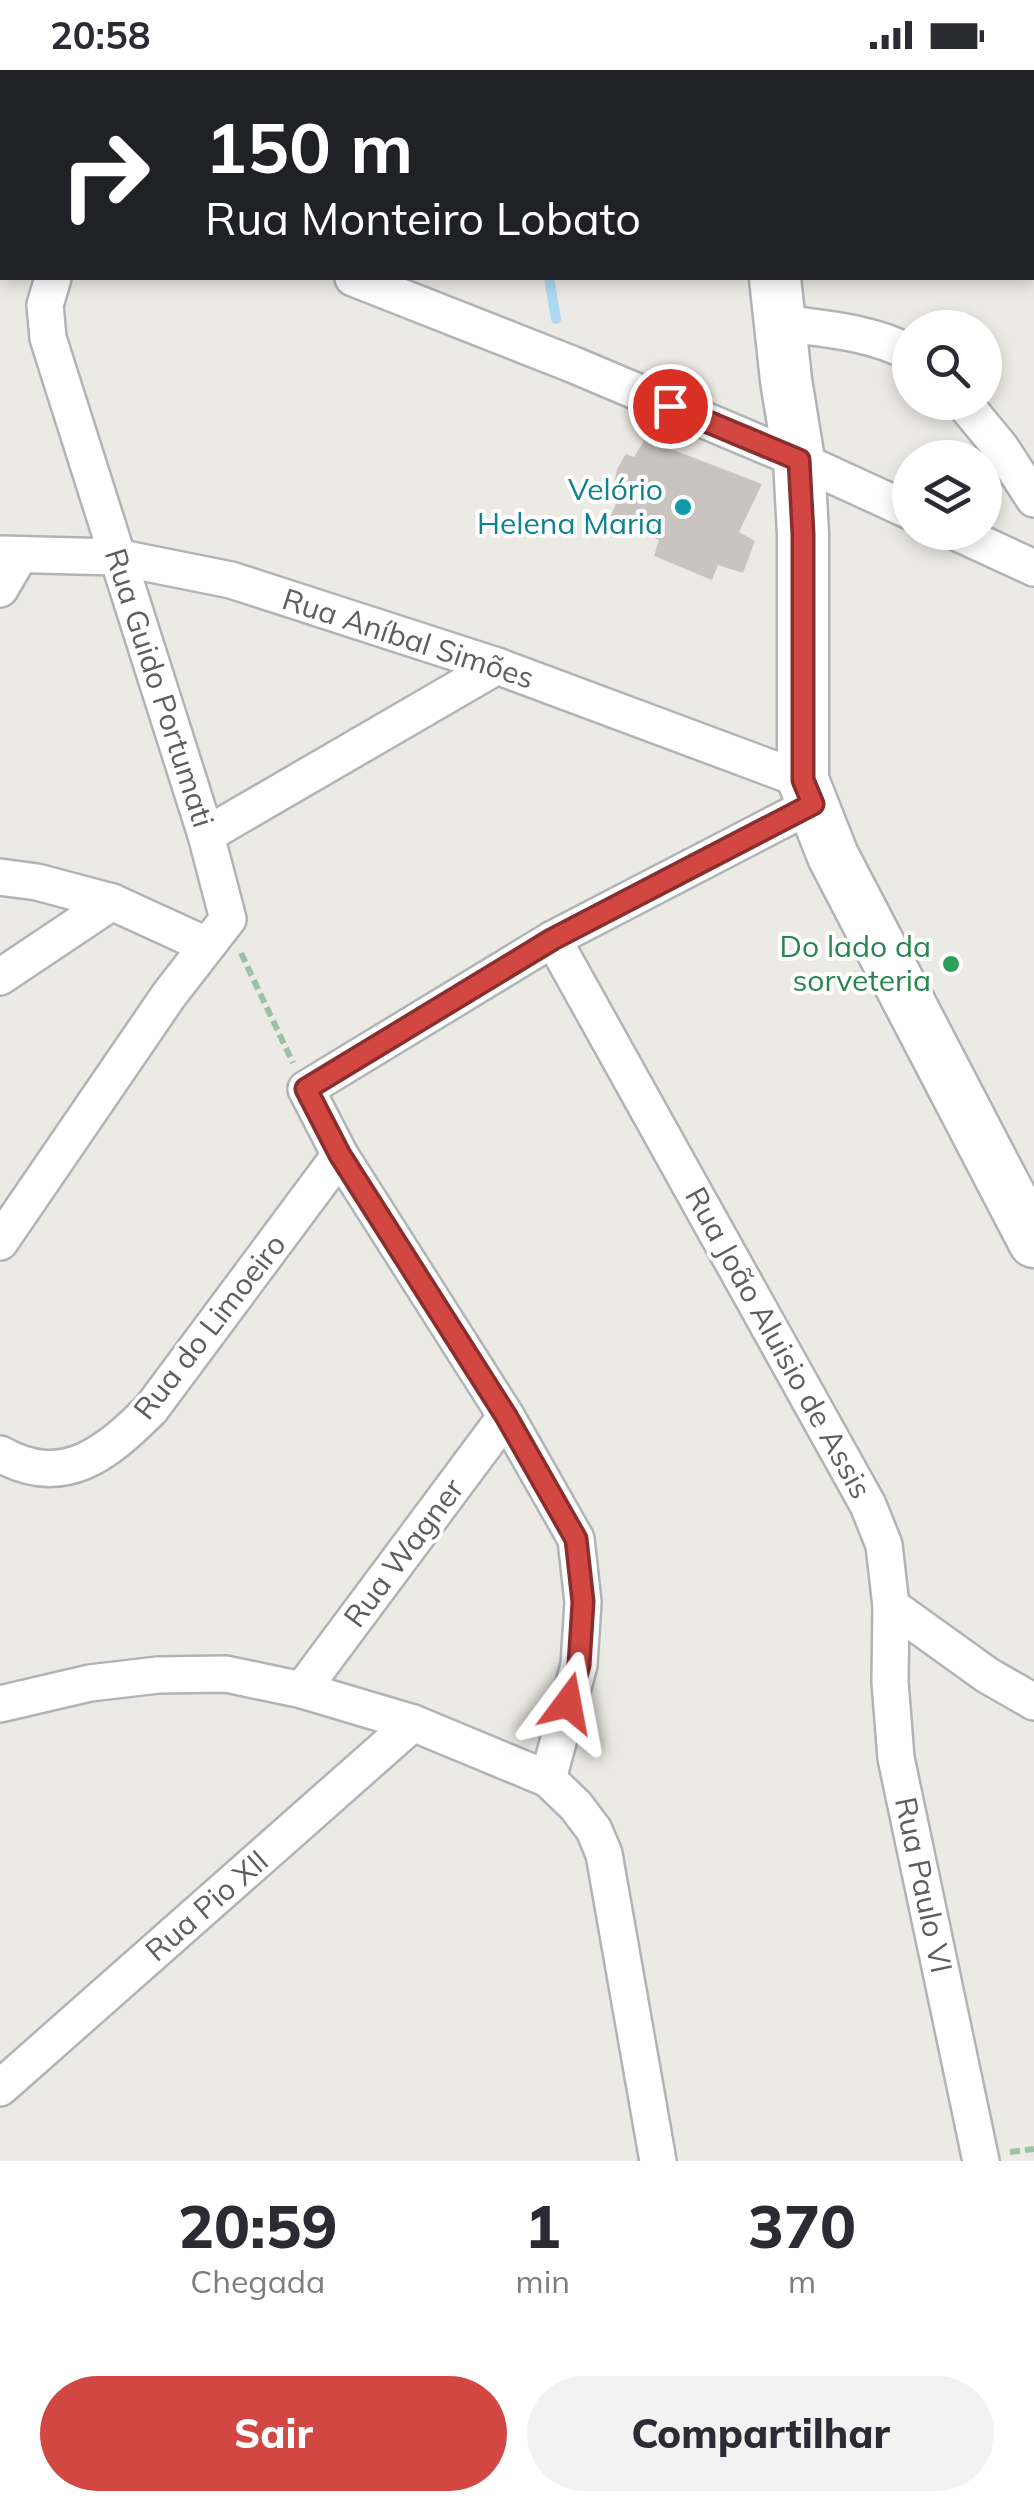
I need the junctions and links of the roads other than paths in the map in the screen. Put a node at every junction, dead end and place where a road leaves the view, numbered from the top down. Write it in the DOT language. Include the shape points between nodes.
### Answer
graph roads {
  1 [pos="52,280"];
  2 [pos="359,280"];
  3 [pos="778,300"];
  4 [pos="892,345"];
  5 [pos="978,420"];
  6 [pos="799,460"];
  7 [pos="1034,498"];
  8 [pos="892,503"];
  9 [pos="995,550"];
  10 [pos="10,555"];
  11 [pos="116,558"];
  12 [pos="1034,568"];
  13 [pos="0,589"];
  14 [pos="497,666"];
  15 [pos="808,792"];
  16 [pos="206,835"];
  17 [pos="0,877"];
  18 [pos="112,902"];
  19 [pos="217,932"];
  20 [pos="553,939"];
  21 [pos="0,977"];
  22 [pos="340,1155"];
  23 [pos="0,1242"];
  24 [pos="1034,1242"];
  25 [pos="506,1416"];
  26 [pos="0,1454"];
  27 [pos="891,1606"];
  28 [pos="302,1690"];
  29 [pos="1034,1702"];
  30 [pos="5,1706"];
  31 [pos="414,1723"];
  32 [pos="548,1779"];
  33 [pos="0,2088"];
  34 [pos="658,2161"];
  35 [pos="981,2161"];
  1 -- 11 [label="street, Rua Guido Portumati" via="48,338"];
  2 -- 6 [label="street"];
  3 -- 4 [label="street"];
  3 -- 6 [label="street"];
  5 -- 7 [label="street"];
  6 -- 8 [label="street"];
  6 -- 15 [label="street"];
  9 -- 12 [label="street"];
  10 -- 11 [label="street, Rua Aníbal Simões"];
  10 -- 13 [label="street"];
  11 -- 14 [label="street, Rua Aníbal Simões" via="231,580"];
  11 -- 16 [label="street, Rua Guido Portumati"];
  14 -- 15 [label="street, Rua Aníbal Simões"];
  14 -- 16 [label="street"];
  15 -- 20 [label="street"];
  15 -- 24 [label="street" via="834,856"];
  16 -- 19 [label="street, Rua Guido Portumati"];
  17 -- 18 [label="street"];
  18 -- 19 [label="street"];
  18 -- 21 [label="street"];
  19 -- 23 [label="street"];
  20 -- 22 [label="street" via="306,1089"];
  20 -- 27 [label="street, Rua João Aluisio de Assis" via="868,1504 884,1545"];
  22 -- 25 [label="street"];
  22 -- 26 [label="street, Rua do Limoeiro" via="128,1433 96,1458 61,1469"];
  25 -- 28 [label="street, Rua Wagner"];
  25 -- 32 [label="street" via="576,1539 582,1586 579,1665"];
  27 -- 29 [label="street"];
  27 -- 35 [label="street, Rua Paulo VI" via="896,1758"];
  28 -- 30 [label="street" via="226,1674 158,1675 90,1682"];
  28 -- 31 [label="street"];
  31 -- 32 [label="street"];
  31 -- 33 [label="street, Rua Pio XII"];
  32 -- 34 [label="street" via="594,1830 604,1854"];
}
